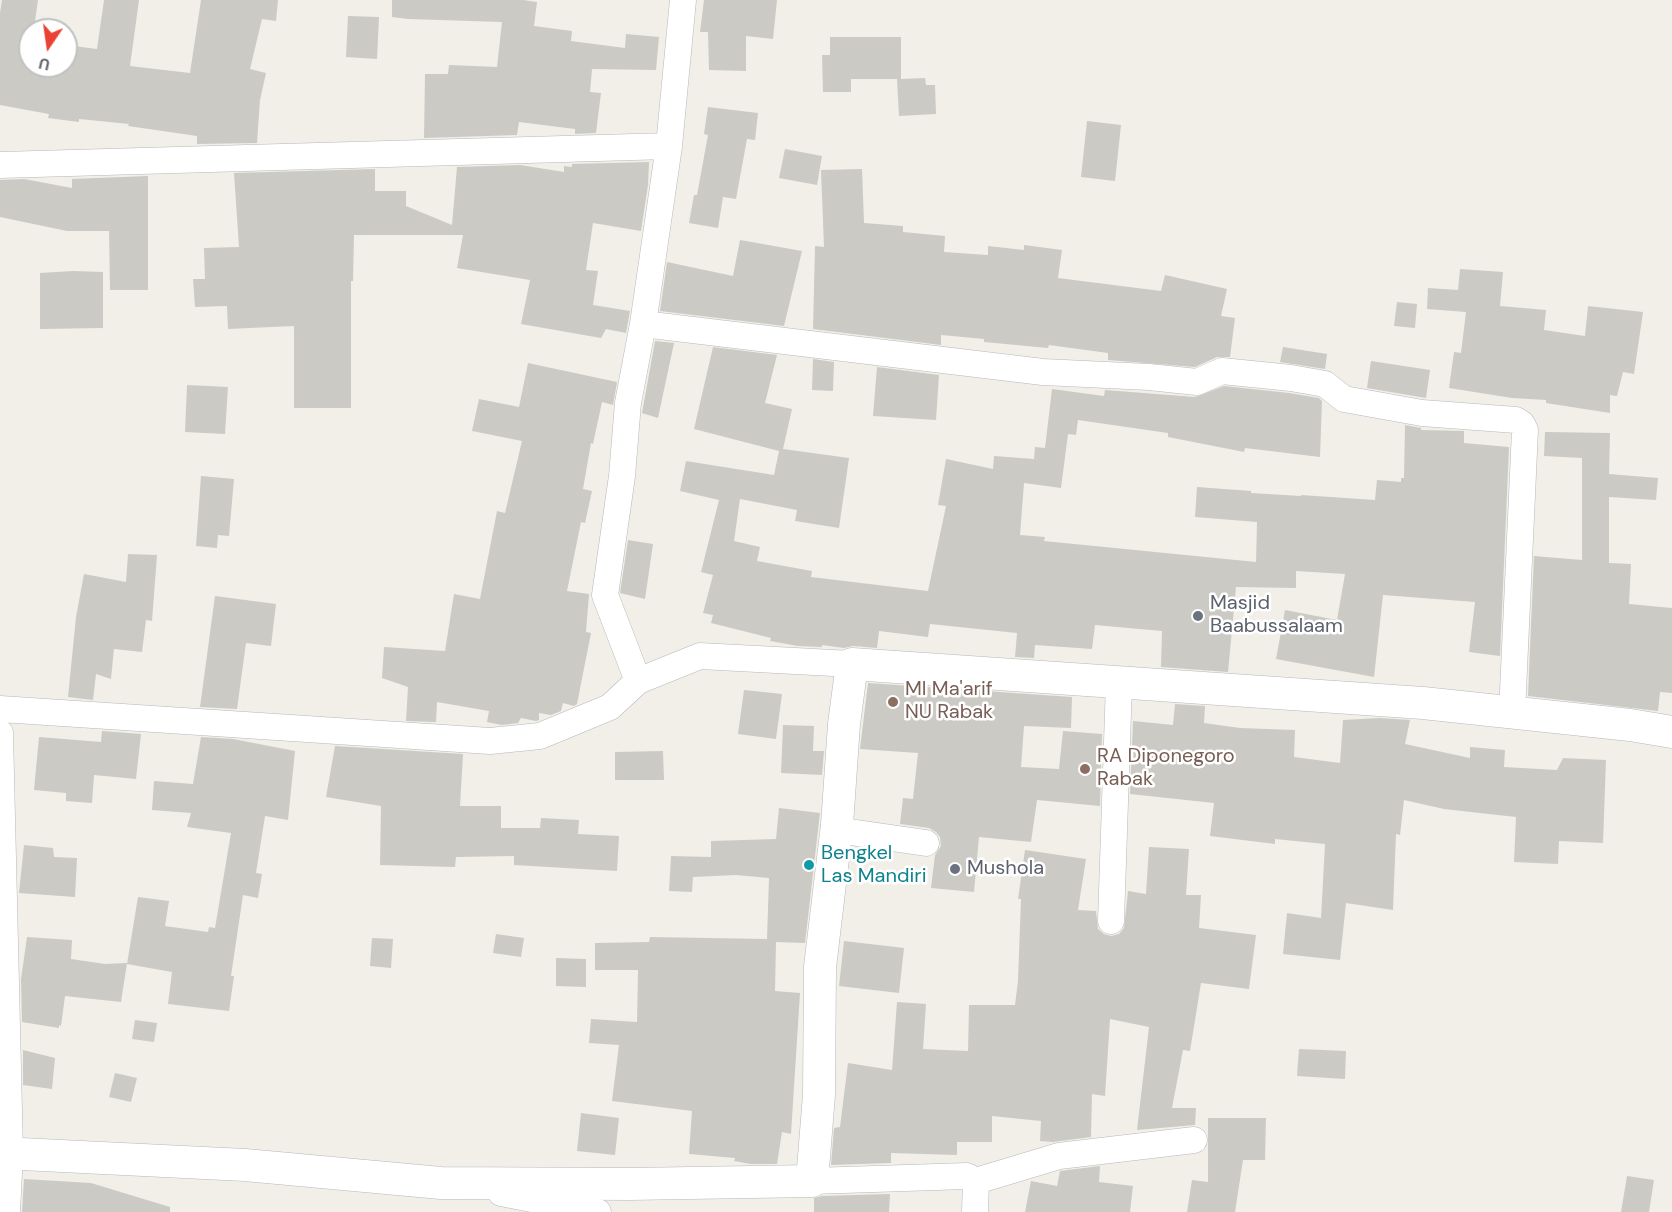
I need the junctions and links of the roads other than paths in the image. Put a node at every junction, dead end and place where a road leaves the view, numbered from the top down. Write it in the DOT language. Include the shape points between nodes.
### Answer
graph roads {
  1 [pos="683,0"];
  2 [pos="669,146"];
  3 [pos="0,165"];
  4 [pos="642,324"];
  5 [pos="852,664"];
  6 [pos="638,681"];
  7 [pos="1119,683"];
  8 [pos="0,709"];
  9 [pos="1512,713"];
  10 [pos="1672,732"];
  11 [pos="0,733"];
  12 [pos="836,831"];
  13 [pos="926,843"];
  14 [pos="1111,921"];
  15 [pos="1194,1140"];
  16 [pos="5,1153"];
  17 [pos="812,1181"];
  18 [pos="976,1181"];
  19 [pos="441,1183"];
  20 [pos="7,1212"];
  21 [pos="598,1212"];
  22 [pos="975,1212"];
  1 -- 2 [label="street"];
  2 -- 3 [label="street"];
  2 -- 4 [label="street"];
  4 -- 6 [label="street" via="628,403 605,595"];
  4 -- 9 [label="street" via="1043,372 1197,382 1222,371 1291,378 1325,384 1344,399 1422,413 1516,420 1525,430"];
  5 -- 6 [label="street" via="700,656"];
  5 -- 7 [label="street"];
  5 -- 12 [label="street"];
  6 -- 8 [label="street" via="610,706 540,736 490,741"];
  7 -- 9 [label="street" via="1424,703"];
  7 -- 14 [label="street"];
  9 -- 10 [label="street"];
  11 -- 16 [label="street"];
  12 -- 13 [label="street"];
  12 -- 17 [label="street" via="820,967 819,1095"];
  15 -- 18 [label="street" via="1059,1156"];
  16 -- 19 [label="street" via="245,1165"];
  16 -- 20 [label="street"];
  17 -- 18 [label="street" via="952,1175"];
  17 -- 19 [label="street"];
  18 -- 22 [label="street"];
  19 -- 21 [label="street"];
}
